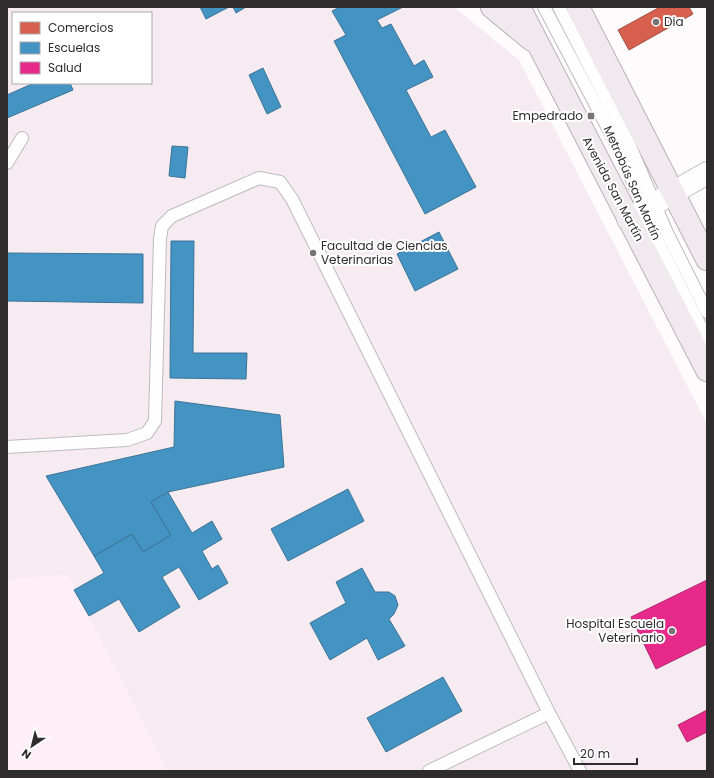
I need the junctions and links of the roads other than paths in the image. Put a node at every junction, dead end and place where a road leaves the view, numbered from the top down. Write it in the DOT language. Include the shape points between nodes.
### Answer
graph roads {
  1 [pos="492,7"];
  2 [pos="519,7"];
  3 [pos="544,7"];
  4 [pos="560,7"];
  5 [pos="578,7"];
  6 [pos="539,46"];
  7 [pos="22,138"];
  8 [pos="7,163"];
  9 [pos="707,173"];
  10 [pos="673,193"];
  11 [pos="642,211"];
  12 [pos="707,259"];
  13 [pos="707,312"];
  14 [pos="707,339"];
  15 [pos="707,370"];
  16 [pos="7,447"];
  17 [pos="549,712"];
  18 [pos="429,771"];
  19 [pos="580,771"];
  1 -- 6 [label="main road"];
  2 -- 6 [label="main road, Avenida San Martín"];
  3 -- 11 [label="lane, Metrobús San Martín" via="620,151"];
  4 -- 11 [label="lane, Metrobús San Martín" via="630,146"];
  5 -- 10 [label="main road"];
  6 -- 11 [label="main road, Avenida San Martín"];
  7 -- 8 [label="lane"];
  9 -- 10 [label="street"];
  10 -- 11 [label="street"];
  10 -- 12 [label="main road"];
  11 -- 13 [label="lane, Metrobús San Martín"];
  11 -- 14 [label="lane, Metrobús San Martín"];
  11 -- 15 [label="main road, Avenida San Martín"];
  16 -- 17 [label="lane" via="127,440 147,433 155,421 162,226 172,216 259,178 280,182 292,199"];
  17 -- 18 [label="lane"];
  17 -- 19 [label="lane"];
}
